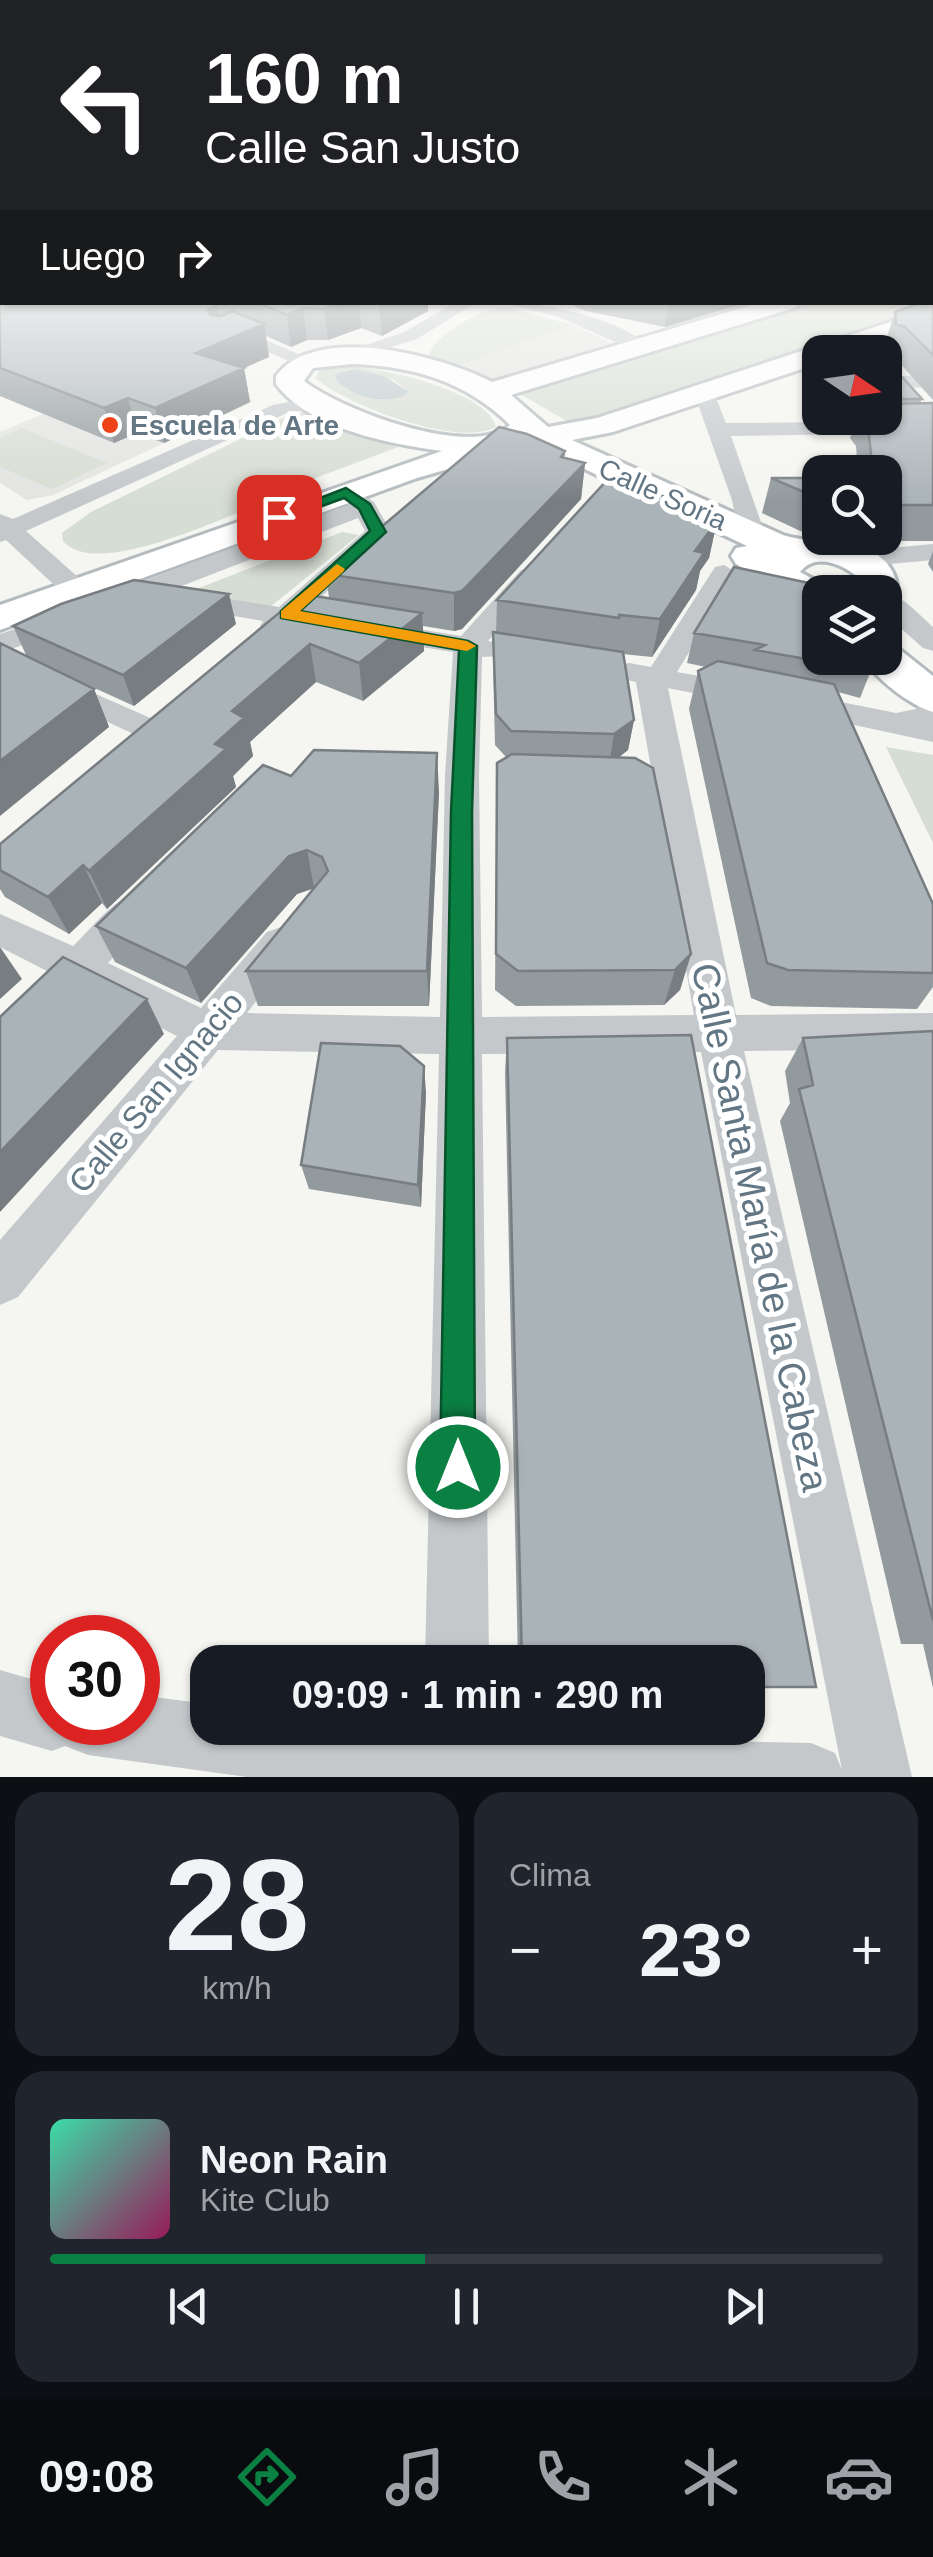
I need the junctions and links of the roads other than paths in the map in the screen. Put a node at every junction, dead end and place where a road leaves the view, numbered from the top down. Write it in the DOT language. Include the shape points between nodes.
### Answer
graph roads {
  1 [pos="245,337"];
  2 [pos="409,337"];
  3 [pos="414,337"];
  4 [pos="619,337"];
  5 [pos="675,337"];
  6 [pos="642,347"];
  7 [pos="346,355"];
  8 [pos="802,360"];
  9 [pos="304,361"];
  10 [pos="415,364"];
  11 [pos="933,381"];
  12 [pos="902,382"];
  13 [pos="902,383"];
  14 [pos="490,392"];
  15 [pos="704,393"];
  16 [pos="301,400"];
  17 [pos="933,423"];
  18 [pos="719,430"];
  19 [pos="516,438"];
  20 [pos="424,439"];
  21 [pos="406,471"];
  22 [pos="356,500"];
  23 [pos="3,529"];
  24 [pos="752,534"];
  25 [pos="933,552"];
  26 [pos="544,561"];
  27 [pos="724,573"];
  28 [pos="814,575"];
  29 [pos="862,575"];
  30 [pos="892,575"];
  31 [pos="802,581"];
  32 [pos="802,583"];
  33 [pos="76,591"];
  34 [pos="138,592"];
  35 [pos="902,612"];
  36 [pos="287,614"];
  37 [pos="0,618"];
  38 [pos="933,642"];
  39 [pos="902,644"];
  40 [pos="468,646"];
  41 [pos="244,651"];
  42 [pos="516,654"];
  43 [pos="13,662"];
  44 [pos="593,666"];
  45 [pos="933,668"];
  46 [pos="902,673"];
  47 [pos="654,676"];
  48 [pos="933,698"];
  49 [pos="933,707"];
  50 [pos="846,712"];
  51 [pos="896,722"];
  52 [pos="933,732"];
  53 [pos="862,748"];
  54 [pos="125,754"];
  55 [pos="170,877"];
  56 [pos="312,906"];
  57 [pos="0,929"];
  58 [pos="77,968"];
  59 [pos="208,1031"];
  60 [pos="933,1031"];
  61 [pos="718,1032"];
  62 [pos="459,1036"];
  63 [pos="0,1043"];
  64 [pos="0,1278"];
  65 [pos="457,1645"];
  66 [pos="0,1703"];
  67 [pos="30,1712"];
  68 [pos="160,1729"];
  69 [pos="456,1759"];
  70 [pos="812,1777"];
  71 [pos="878,1777"];
  1 -- 9 [label="street"];
  2 -- 7 [label="street"];
  3 -- 10 [label="street" via="404,352"];
  4 -- 6 [label="street"];
  5 -- 6 [label="main road"];
  6 -- 14 [label="main road"];
  7 -- 9 [label="main road"];
  7 -- 10 [label="main road"];
  8 -- 15 [label="main road"];
  9 -- 16 [label="main road" via="290,376"];
  10 -- 14 [label="main road"];
  11 -- 12 [label="street"];
  13 -- 17 [label="street"];
  14 -- 19 [label="main road"];
  15 -- 18 [label="street"];
  15 -- 19 [label="main road" via="602,426"];
  16 -- 20 [label="main road"];
  16 -- 23 [label="street"];
  17 -- 18 [label="street"];
  18 -- 24 [label="street"];
  19 -- 20 [label="main road"];
  19 -- 21 [label="main road"];
  19 -- 24 [label="main road, Calle Soria"];
  19 -- 32 [label="main road, Calle Soria"];
  20 -- 21 [label="main road" via="425,454"];
  21 -- 22 [label="main road"];
  22 -- 33 [label="main road"];
  22 -- 34 [label="street"];
  22 -- 36 [label="street" via="378,532"];
  23 -- 33 [label="street"];
  24 -- 31 [label="main road, Calle Soria"];
  25 -- 30 [label="street"];
  26 -- 40 [label="street"];
  27 -- 47 [label="street"];
  28 -- 29 [label="main road" via="832,551"];
  33 -- 37 [label="main road"];
  34 -- 36 [label="street"];
  34 -- 43 [label="street"];
  35 -- 38 [label="street"];
  36 -- 40 [label="street"];
  36 -- 41 [label="street"];
  39 -- 45 [label="main road"];
  40 -- 42 [label="street"];
  40 -- 62 [label="street"];
  43 -- 54 [label="street" via="163,722"];
  44 -- 47 [label="street"];
  46 -- 48 [label="main road"];
  47 -- 50 [label="street"];
  47 -- 61 [label="street, Calle Santa María de la Cabeza" via="652,781"];
  49 -- 51 [label="street" via="926,717"];
  50 -- 51 [label="street"];
  50 -- 53 [label="street"];
  51 -- 52 [label="street"];
  55 -- 58 [label="street"];
  56 -- 59 [label="street, Calle San Ignacio"];
  57 -- 58 [label="street"];
  58 -- 59 [label="street"];
  58 -- 63 [label="street"];
  59 -- 62 [label="street"];
  59 -- 64 [label="street, Calle San Ignacio"];
  60 -- 61 [label="street"];
  61 -- 62 [label="street"];
  61 -- 71 [label="street, Calle Santa María de la Cabeza"];
  62 -- 65 [label="street"];
  66 -- 67 [label="street"];
  68 -- 69 [label="street"];
  69 -- 70 [label="street"];
}
